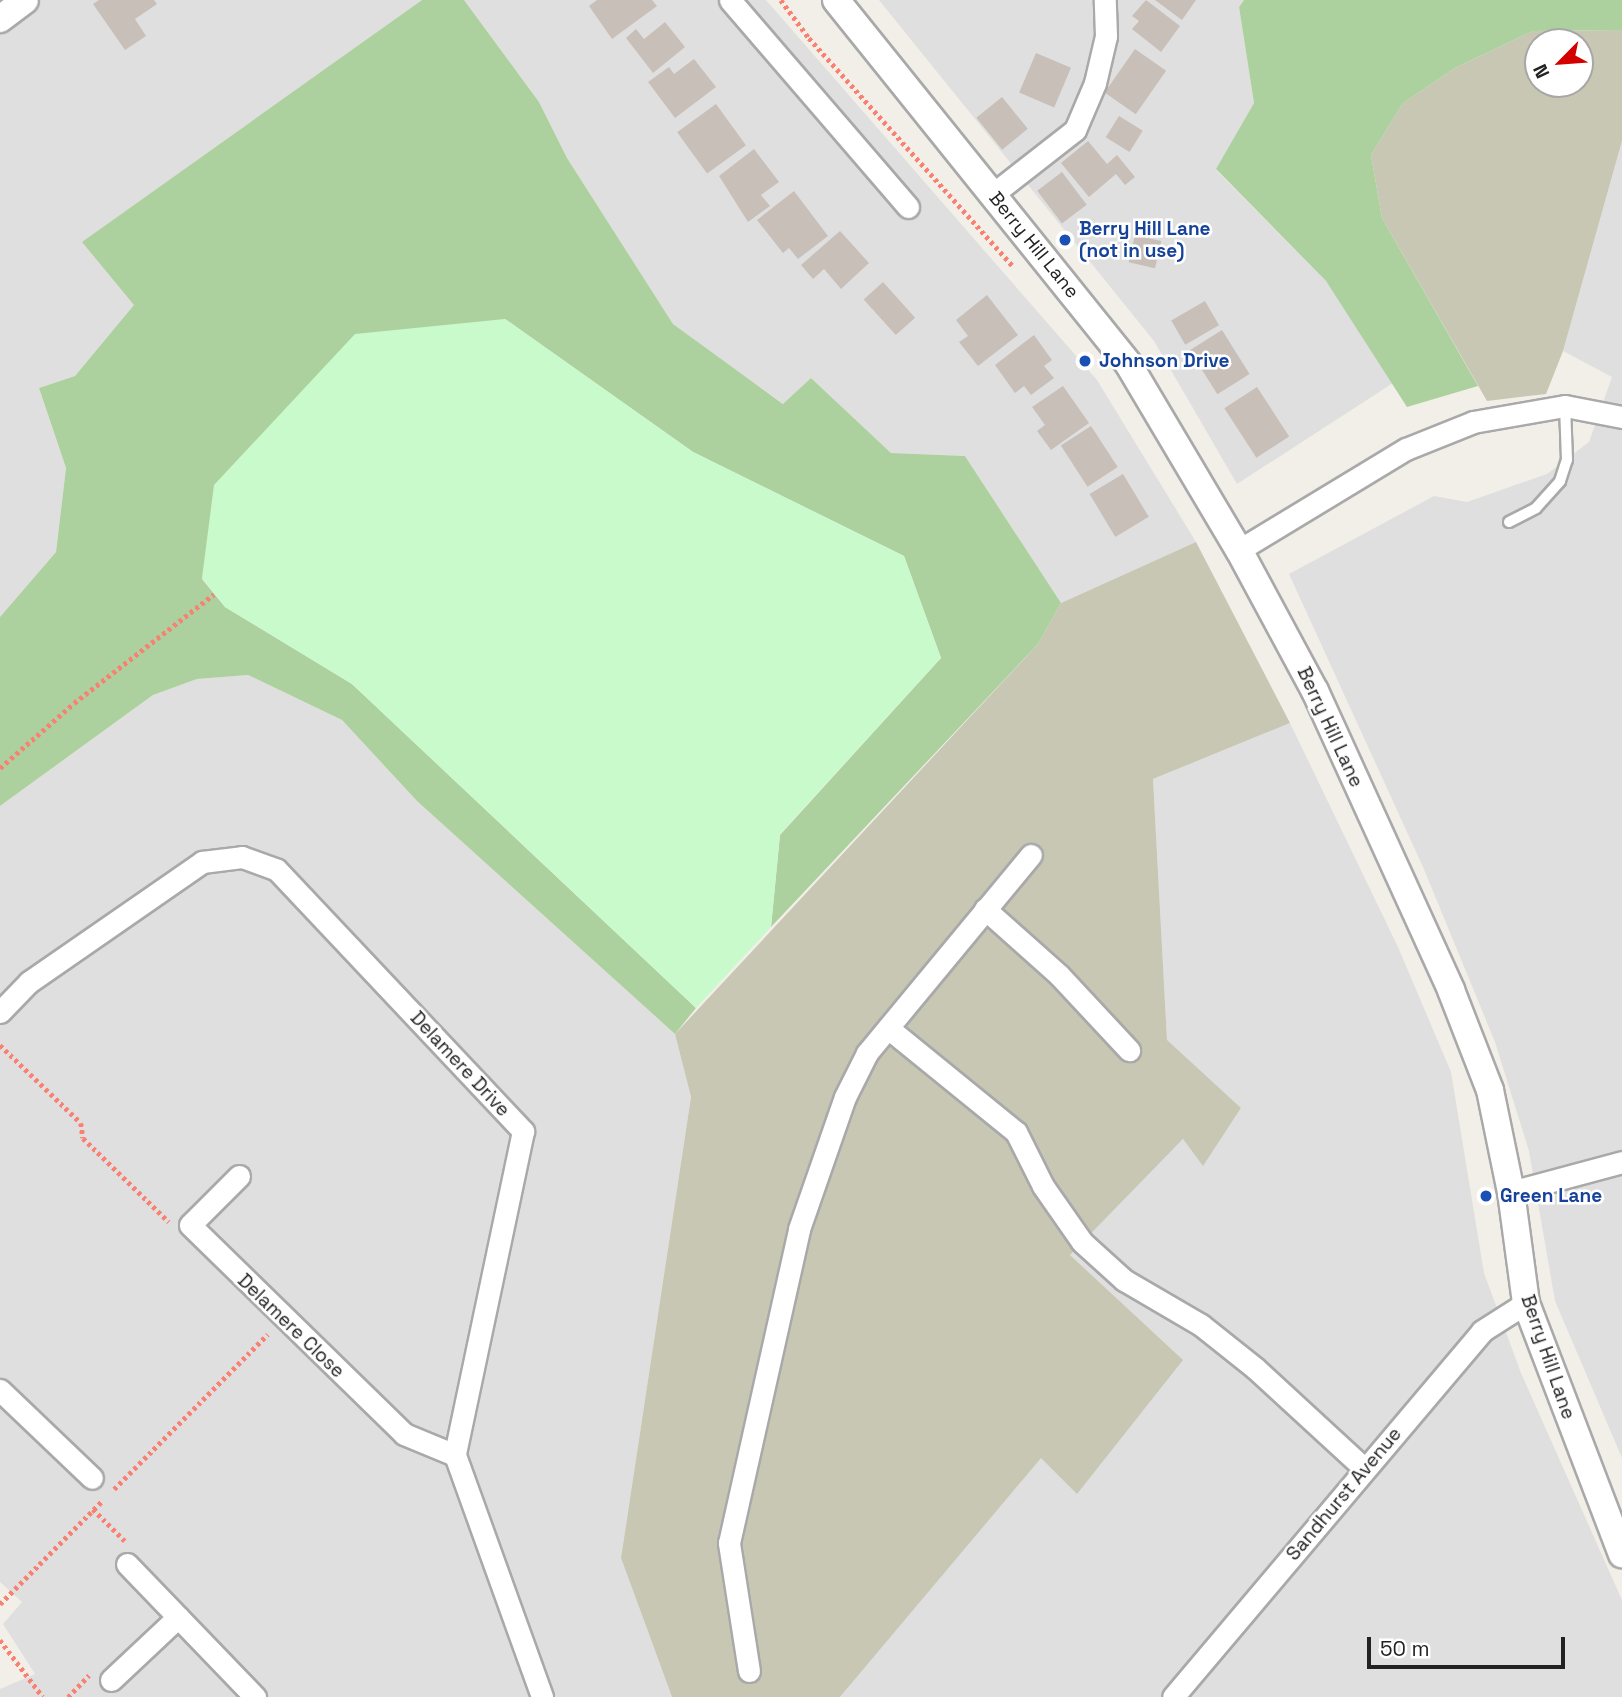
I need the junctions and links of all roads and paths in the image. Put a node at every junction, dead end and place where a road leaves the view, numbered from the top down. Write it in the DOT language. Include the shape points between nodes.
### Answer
graph roads {
  1 [pos="25,0"];
  2 [pos="730,0"];
  3 [pos="781,0"];
  4 [pos="836,0"];
  5 [pos="1105,0"];
  6 [pos="0,19"];
  7 [pos="993,194"];
  8 [pos="908,207"];
  9 [pos="1022,276"];
  10 [pos="1565,406"];
  11 [pos="1622,417"];
  12 [pos="1510,522"];
  13 [pos="1239,550"];
  14 [pos="215,594"];
  15 [pos="0,768"];
  16 [pos="1031,855"];
  17 [pos="985,909"];
  18 [pos="0,1012"];
  19 [pos="888,1028"];
  20 [pos="0,1045"];
  21 [pos="1129,1050"];
  22 [pos="1622,1162"];
  23 [pos="239,1176"];
  24 [pos="1511,1192"];
  25 [pos="190,1225"];
  26 [pos="1525,1303"];
  27 [pos="283,1320"];
  28 [pos="0,1390"];
  29 [pos="455,1455"];
  30 [pos="1365,1469"];
  31 [pos="92,1478"];
  32 [pos="93,1509"];
  33 [pos="1622,1554"];
  34 [pos="127,1564"];
  35 [pos="0,1604"];
  36 [pos="178,1617"];
  37 [pos="0,1640"];
  38 [pos="749,1671"];
  39 [pos="111,1680"];
  40 [pos="43,1697"];
  41 [pos="254,1697"];
  42 [pos="540,1697"];
  43 [pos="1173,1697"];
  1 -- 6 [label="street"];
  2 -- 8 [label="street"];
  3 -- 9 [label="path" via="809,38"];
  4 -- 7 [label="street, Berry Hill Lane"];
  5 -- 7 [label="street" via="1107,36 1096,83 1075,130"];
  7 -- 13 [label="street, Berry Hill Lane" via="1129,365"];
  10 -- 11 [label="street"];
  10 -- 12 [label="lane" via="1567,460 1560,481 1536,508"];
  10 -- 13 [label="street" via="1473,422 1406,449"];
  13 -- 24 [label="street, Berry Hill Lane" via="1315,691 1451,990 1490,1090"];
  14 -- 15 [label="path" via="74,703"];
  16 -- 17 [label="street"];
  17 -- 19 [label="street"];
  17 -- 21 [label="street" via="1059,975"];
  18 -- 29 [label="street, Delamere Drive" via="29,982 202,862 242,857 277,870 523,1131"];
  19 -- 30 [label="street" via="1016,1132 1043,1186 1082,1242 1124,1280 1201,1325 1255,1368"];
  19 -- 38 [label="street" via="867,1053 845,1097 799,1229 761,1392 729,1543"];
  20 -- 25 [label="path" via="80,1123 82,1138 181,1234"];
  22 -- 24 [label="street"];
  23 -- 25 [label="street"];
  24 -- 26 [label="street, Berry Hill Lane"];
  25 -- 27 [label="street, Delamere Close"];
  26 -- 30 [label="street, Sandhurst Avenue" via="1482,1331"];
  26 -- 33 [label="street, Berry Hill Lane"];
  27 -- 29 [label="street, Delamere Close" via="404,1434"];
  27 -- 32 [label="path"];
  28 -- 31 [label="street"];
  29 -- 42 [label="street"];
  30 -- 43 [label="street, Sandhurst Avenue"];
  32 -- 34 [label="path" via="137,1553"];
  32 -- 35 [label="path"];
  34 -- 36 [label="street"];
  36 -- 39 [label="street"];
  36 -- 41 [label="street"];
  37 -- 40 [label="path"];
}
